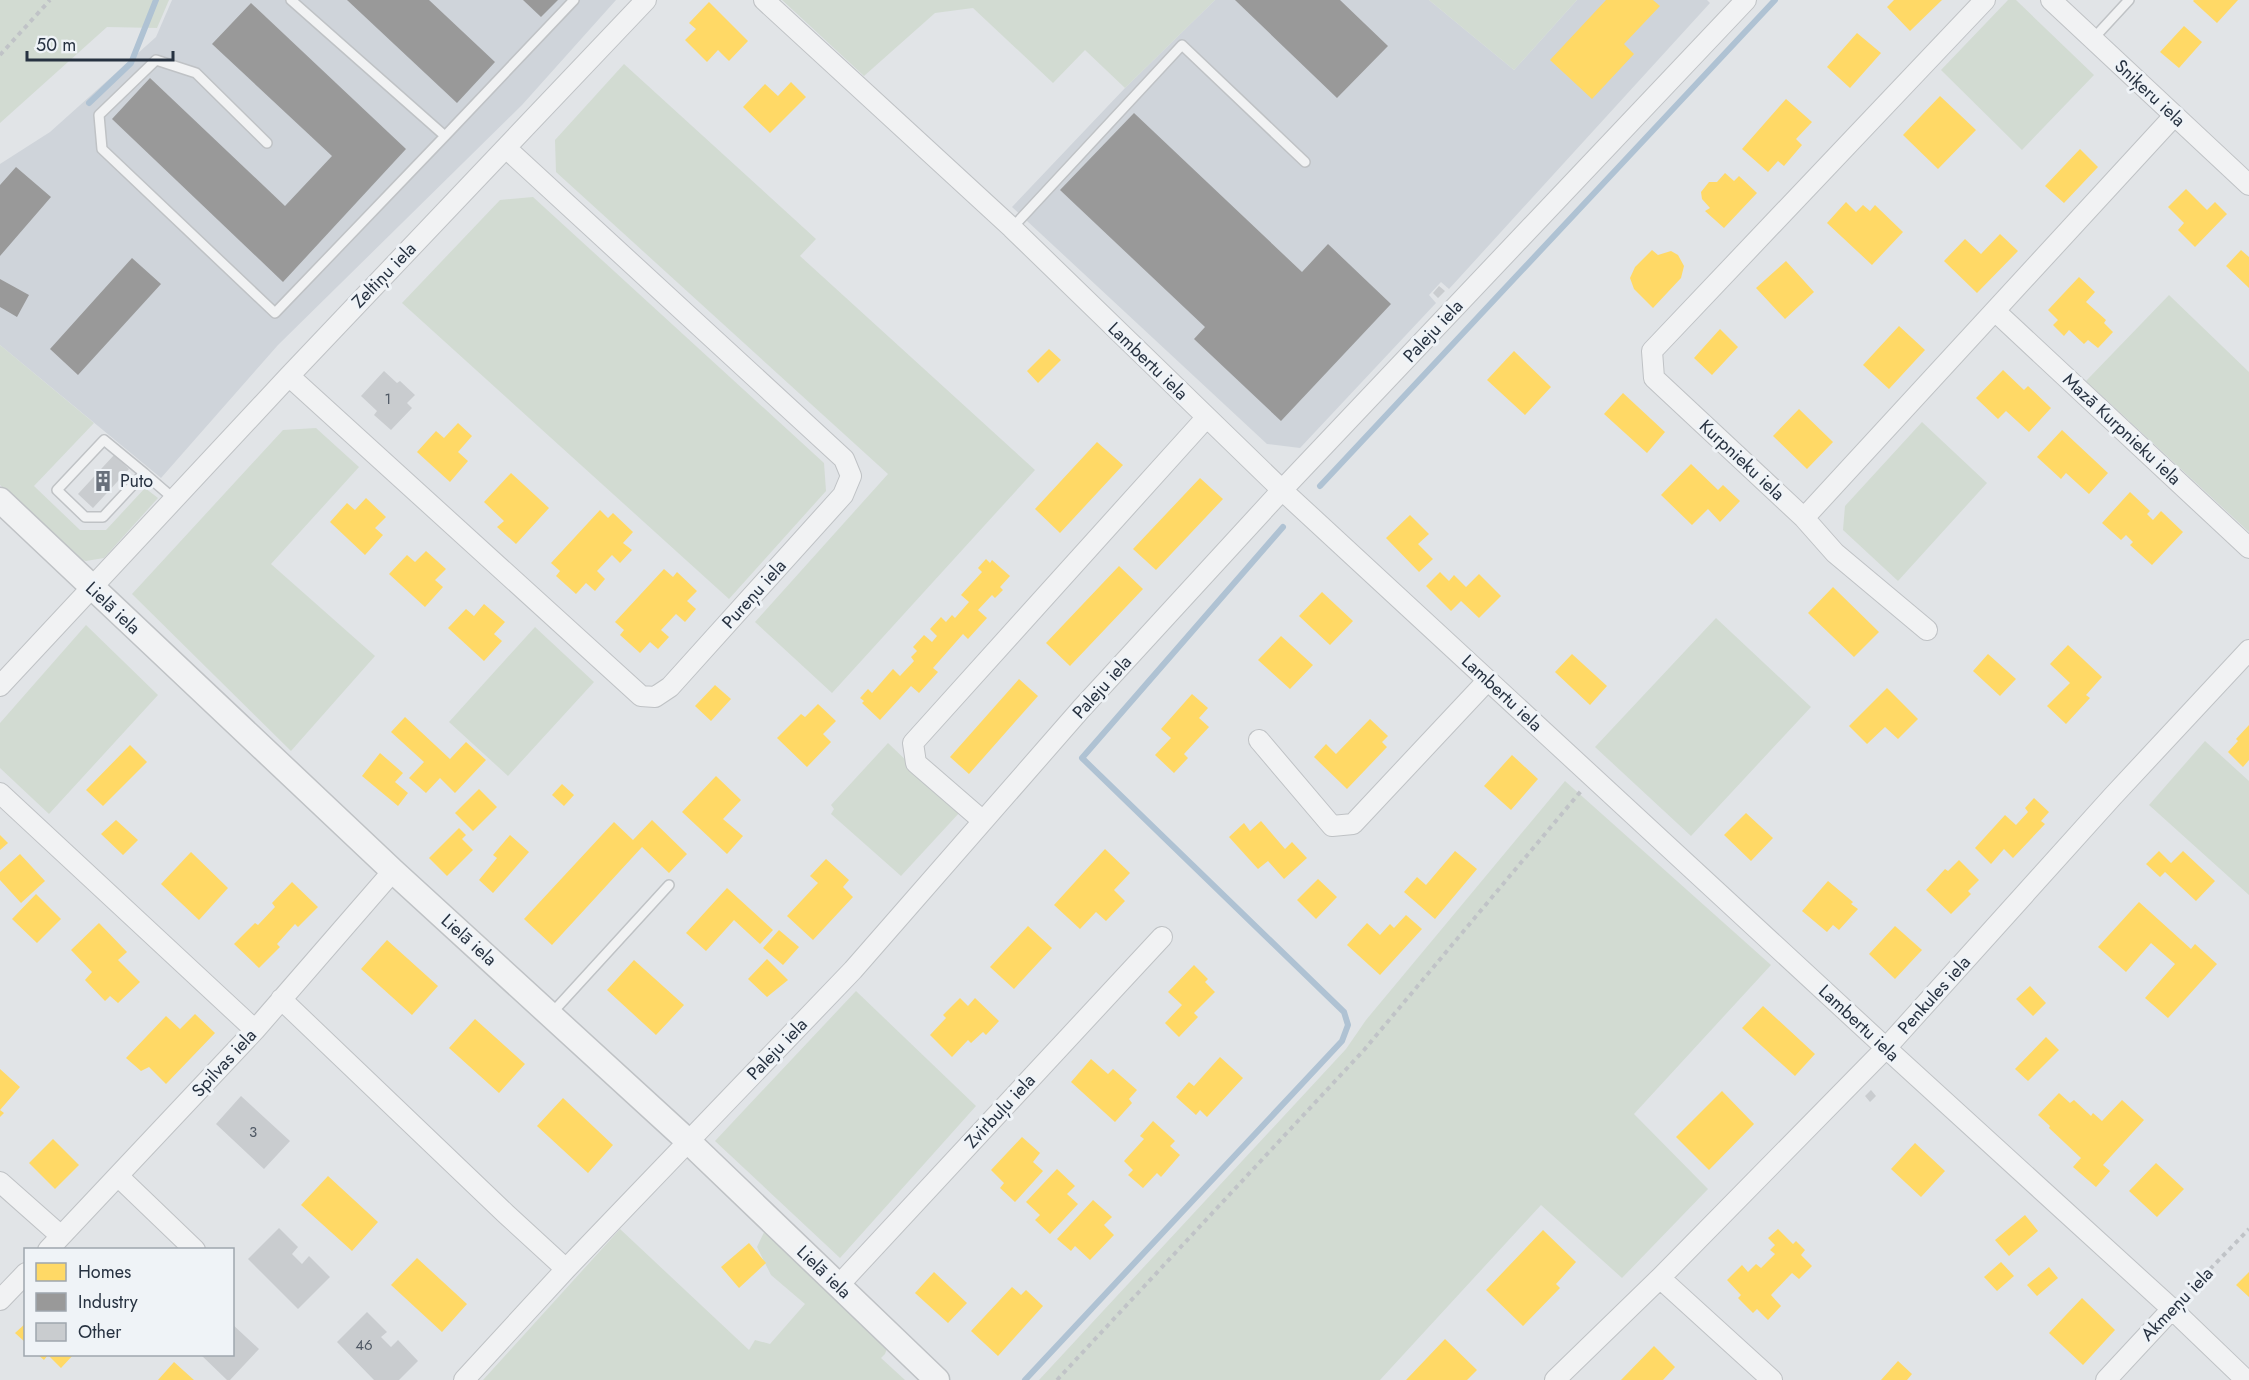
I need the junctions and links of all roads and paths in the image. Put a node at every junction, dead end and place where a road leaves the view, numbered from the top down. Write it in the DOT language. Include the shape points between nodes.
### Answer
graph roads {
  1 [pos="50,0"];
  2 [pos="291,0"];
  3 [pos="573,0"];
  4 [pos="646,0"];
  5 [pos="764,0"];
  6 [pos="1746,0"];
  7 [pos="1985,0"];
  8 [pos="2051,0"];
  9 [pos="2129,0"];
  10 [pos="2093,39"];
  11 [pos="0,55"];
  12 [pos="2174,117"];
  13 [pos="445,136"];
  14 [pos="267,143"];
  15 [pos="506,148"];
  16 [pos="1305,162"];
  17 [pos="2249,186"];
  18 [pos="1012,228"];
  19 [pos="1995,311"];
  20 [pos="289,376"];
  21 [pos="1206,418"];
  22 [pos="144,473"];
  23 [pos="1282,490"];
  24 [pos="174,499"];
  25 [pos="0,500"];
  26 [pos="1804,518"];
  27 [pos="2249,548"];
  28 [pos="91,588"];
  29 [pos="1927,630"];
  30 [pos="2249,650"];
  31 [pos="1488,680"];
  32 [pos="0,687"];
  33 [pos="1259,740"];
  34 [pos="1593,777"];
  35 [pos="0,793"];
  36 [pos="983,822"];
  37 [pos="393,871"];
  38 [pos="669,885"];
  39 [pos="1162,937"];
  40 [pos="281,999"];
  41 [pos="550,1015"];
  42 [pos="255,1030"];
  43 [pos="1886,1048"];
  44 [pos="688,1141"];
  45 [pos="119,1177"];
  46 [pos="0,1182"];
  47 [pos="2249,1229"];
  48 [pos="55,1243"];
  49 [pos="193,1248"];
  50 [pos="566,1269"];
  51 [pos="24,1276"];
  52 [pos="1660,1278"];
  53 [pos="838,1286"];
  54 [pos="0,1300"];
  55 [pos="2172,1309"];
  56 [pos="464,1380"];
  57 [pos="938,1380"];
  58 [pos="1057,1380"];
  59 [pos="1555,1380"];
  60 [pos="1772,1380"];
  61 [pos="2106,1380"];
  62 [pos="2246,1380"];
  1 -- 11 [label="path"];
  2 -- 13 [label="lane"];
  3 -- 13 [label="lane"];
  4 -- 15 [label="street, Zeltiņu iela"];
  5 -- 18 [label="street, Lambertu iela"];
  6 -- 23 [label="street, Paleju iela"];
  7 -- 26 [label="street, Kurpnieku iela" via="1652,351 1654,378"];
  8 -- 10 [label="street, Sniķeru iela"];
  9 -- 10 [label="lane"];
  10 -- 12 [label="street, Sniķeru iela"];
  12 -- 17 [label="street, Sniķeru iela"];
  12 -- 19 [label="street"];
  13 -- 14 [label="lane" via="275,314 102,149 99,115 156,60 196,73"];
  15 -- 20 [label="street, Zeltiņu iela"];
  15 -- 20 [label="street, Pureņu iela" via="844,459 851,476 843,495 670,687 655,697 641,696"];
  16 -- 18 [label="lane" via="1182,45"];
  18 -- 21 [label="street, Lambertu iela"];
  19 -- 26 [label="street"];
  19 -- 27 [label="street, Mazā Kurpnieku iela"];
  20 -- 24 [label="street, Zeltiņu iela"];
  21 -- 23 [label="street, Lambertu iela"];
  21 -- 36 [label="street" via="913,743 916,763"];
  22 -- 22 [label="lane" via="103,517 85,517 57,490 104,440"];
  22 -- 24 [label="lane"];
  23 -- 31 [label="street, Lambertu iela"];
  23 -- 36 [label="street, Paleju iela"];
  24 -- 28 [label="street, Zeltiņu iela"];
  25 -- 28 [label="street, Lielā iela"];
  26 -- 29 [label="street, Kurpnieku iela" via="1835,553"];
  28 -- 32 [label="street"];
  28 -- 37 [label="street, Lielā iela"];
  30 -- 43 [label="street, Penkules iela"];
  31 -- 33 [label="street" via="1353,824 1332,826"];
  31 -- 34 [label="street, Lambertu iela"];
  34 -- 43 [label="street, Lambertu iela"];
  34 -- 58 [label="path" via="1364,1050"];
  35 -- 42 [label="street"];
  36 -- 44 [label="street, Paleju iela" via="853,970"];
  37 -- 40 [label="street, Spilvas iela"];
  37 -- 41 [label="street, Lielā iela"];
  38 -- 41 [label="lane"];
  39 -- 53 [label="street, Zvirbuļu iela"];
  40 -- 42 [label="street, Spilvas iela"];
  40 -- 50 [label="street"];
  41 -- 44 [label="street, Lielā iela"];
  42 -- 45 [label="street, Spilvas iela"];
  43 -- 52 [label="street, Penkules iela"];
  43 -- 55 [label="street, Lambertu iela"];
  44 -- 50 [label="street, Paleju iela"];
  44 -- 53 [label="street, Lielā iela"];
  45 -- 48 [label="street, Spilvas iela"];
  45 -- 49 [label="street"];
  46 -- 48 [label="street"];
  47 -- 55 [label="path, Akmeņu iela"];
  50 -- 56 [label="street, Paleju iela"];
  51 -- 54 [label="street"];
  52 -- 59 [label="street, Penkules iela"];
  52 -- 60 [label="street"];
  53 -- 57 [label="street, Lielā iela"];
  55 -- 61 [label="street, Akmeņu iela"];
  55 -- 62 [label="street, Lambertu iela"];
}
